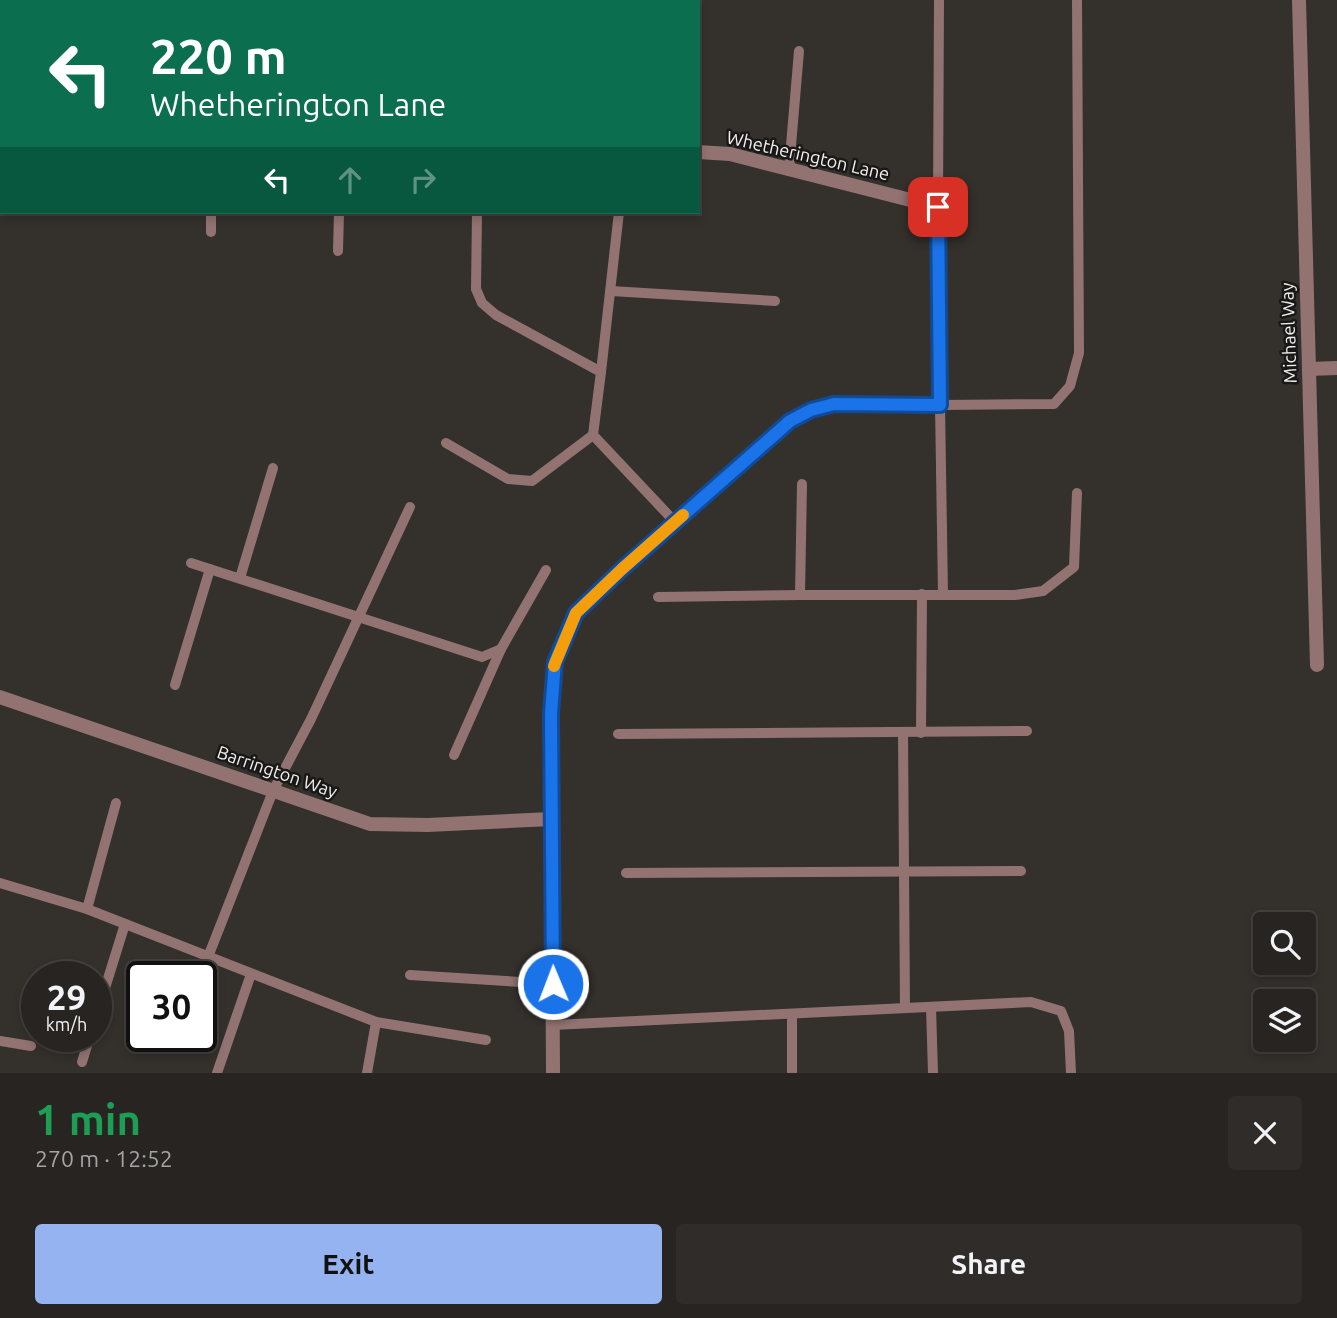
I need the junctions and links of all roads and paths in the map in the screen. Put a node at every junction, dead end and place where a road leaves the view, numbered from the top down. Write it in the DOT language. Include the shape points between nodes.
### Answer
graph roads {
  1 [pos="939,0"];
  2 [pos="1077,0"];
  3 [pos="1299,0"];
  4 [pos="799,51"];
  5 [pos="700,152"];
  6 [pos="789,169"];
  7 [pos="938,207"];
  8 [pos="211,214"];
  9 [pos="339,214"];
  10 [pos="477,214"];
  11 [pos="619,214"];
  12 [pos="211,232"];
  13 [pos="338,251"];
  14 [pos="611,290"];
  15 [pos="775,301"];
  16 [pos="1337,368"];
  17 [pos="1309,369"];
  18 [pos="601,372"];
  19 [pos="940,405"];
  20 [pos="593,435"];
  21 [pos="446,443"];
  22 [pos="273,468"];
  23 [pos="802,484"];
  24 [pos="1077,494"];
  25 [pos="410,507"];
  26 [pos="675,522"];
  27 [pos="191,563"];
  28 [pos="210,569"];
  29 [pos="546,570"];
  30 [pos="240,578"];
  31 [pos="800,594"];
  32 [pos="922,594"];
  33 [pos="943,594"];
  34 [pos="658,597"];
  35 [pos="359,616"];
  36 [pos="500,649"];
  37 [pos="1317,665"];
  38 [pos="176,685"];
  39 [pos="0,697"];
  40 [pos="1027,731"];
  41 [pos="903,732"];
  42 [pos="921,733"];
  43 [pos="618,734"];
  44 [pos="454,755"];
  45 [pos="273,792"];
  46 [pos="117,803"];
  47 [pos="551,819"];
  48 [pos="1021,871"];
  49 [pos="626,873"];
  50 [pos="904,873"];
  51 [pos="0,884"];
  52 [pos="87,909"];
  53 [pos="125,924"];
  54 [pos="208,957"];
  55 [pos="112,966"];
  56 [pos="251,974"];
  57 [pos="410,975"];
  58 [pos="553,984"];
  59 [pos="931,1007"];
  60 [pos="905,1009"];
  61 [pos="792,1014"];
  62 [pos="376,1022"];
  63 [pos="553,1025"];
  64 [pos="486,1040"];
  65 [pos="0,1041"];
  66 [pos="21,1044"];
  67 [pos="85,1052"];
  68 [pos="82,1062"];
  69 [pos="217,1073"];
  70 [pos="367,1073"];
  71 [pos="554,1073"];
  72 [pos="792,1073"];
  73 [pos="933,1073"];
  74 [pos="1071,1073"];
  1 -- 7 [label="lane"];
  2 -- 19 [label="lane" via="1079,354 1070,386 1054,404"];
  3 -- 17 [label="street, Michael Way"];
  4 -- 6 [label="lane"];
  5 -- 6 [label="street, Whetherington Lane" via="730,154"];
  6 -- 7 [label="street, Whetherington Lane"];
  7 -- 19 [label="street"];
  8 -- 12 [label="lane"];
  9 -- 13 [label="lane"];
  10 -- 18 [label="lane" via="476,289 482,303"];
  11 -- 14 [label="lane"];
  14 -- 15 [label="lane"];
  14 -- 18 [label="lane"];
  16 -- 17 [label="street"];
  17 -- 37 [label="street, Michael Way"];
  18 -- 20 [label="lane"];
  19 -- 26 [label="street" via="834,404 811,410 790,421"];
  19 -- 33 [label="lane"];
  20 -- 21 [label="lane" via="532,481 508,479"];
  20 -- 26 [label="lane"];
  22 -- 30 [label="lane"];
  23 -- 31 [label="lane"];
  24 -- 33 [label="lane" via="1074,566 1044,591"];
  25 -- 35 [label="lane"];
  26 -- 47 [label="street" via="576,613 555,662"];
  27 -- 28 [label="lane"];
  28 -- 30 [label="lane"];
  28 -- 38 [label="lane"];
  29 -- 36 [label="lane"];
  30 -- 35 [label="lane"];
  31 -- 32 [label="lane"];
  31 -- 34 [label="lane"];
  32 -- 33 [label="lane"];
  32 -- 42 [label="lane"];
  35 -- 36 [label="lane" via="482,657"];
  35 -- 45 [label="lane"];
  36 -- 44 [label="lane"];
  39 -- 45 [label="street, Barrington Way"];
  40 -- 42 [label="lane"];
  41 -- 42 [label="lane"];
  41 -- 43 [label="lane"];
  41 -- 50 [label="lane"];
  45 -- 47 [label="street, Barrington Way" via="370,824"];
  45 -- 54 [label="lane"];
  46 -- 52 [label="lane"];
  47 -- 58 [label="street"];
  48 -- 50 [label="lane"];
  49 -- 50 [label="lane"];
  50 -- 60 [label="lane"];
  51 -- 52 [label="lane"];
  52 -- 53 [label="lane"];
  53 -- 54 [label="lane"];
  53 -- 55 [label="lane"];
  54 -- 56 [label="lane"];
  56 -- 62 [label="lane"];
  56 -- 69 [label="lane"];
  57 -- 58 [label="lane"];
  58 -- 63 [label="street"];
  59 -- 60 [label="lane"];
  59 -- 73 [label="lane"];
  59 -- 74 [label="lane" via="1031,1002 1061,1011 1069,1031"];
  60 -- 61 [label="lane"];
  61 -- 63 [label="lane"];
  61 -- 72 [label="lane"];
  62 -- 64 [label="lane"];
  62 -- 70 [label="lane"];
  63 -- 71 [label="street"];
  65 -- 66 [label="lane"];
  67 -- 68 [label="lane"];
}
